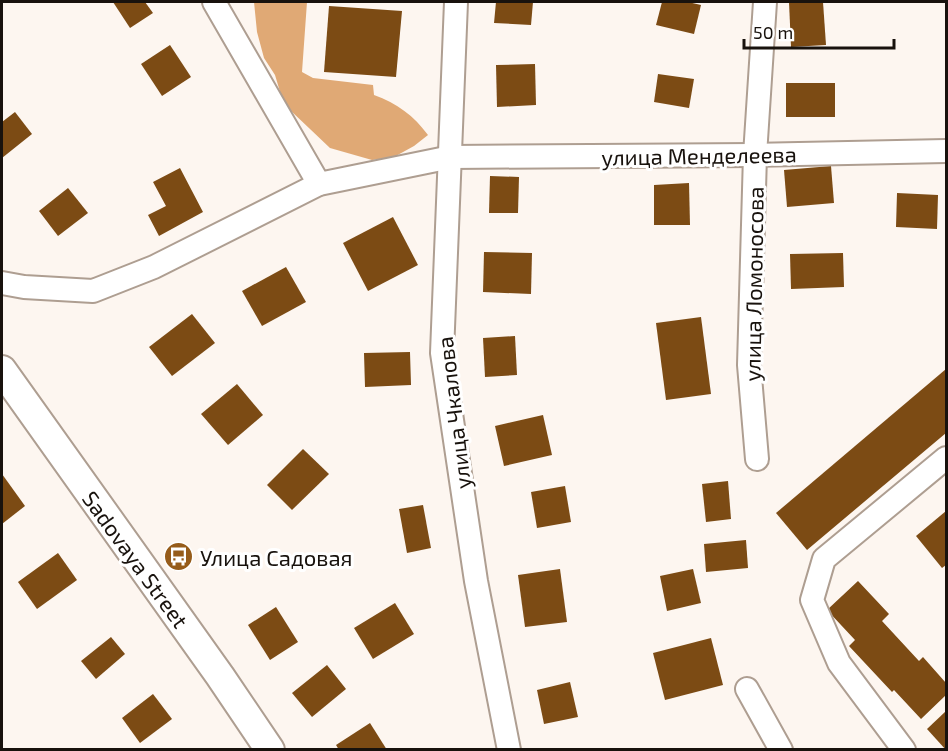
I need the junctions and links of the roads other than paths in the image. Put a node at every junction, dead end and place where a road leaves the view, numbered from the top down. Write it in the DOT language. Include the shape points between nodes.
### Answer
graph roads {
  1 [pos="214,2"];
  2 [pos="456,2"];
  3 [pos="765,2"];
  4 [pos="946,151"];
  5 [pos="755,155"];
  6 [pos="451,157"];
  7 [pos="319,184"];
  8 [pos="2,283"];
  9 [pos="2,370"];
  10 [pos="946,458"];
  11 [pos="757,459"];
  12 [pos="747,689"];
  13 [pos="270,750"];
  14 [pos="509,750"];
  15 [pos="781,750"];
  16 [pos="904,750"];
  1 -- 7 [label="street"];
  2 -- 6 [label="street, улица Чкалова"];
  3 -- 5 [label="street, улица Ломоносова"];
  4 -- 5 [label="street, улица Менделеева"];
  5 -- 6 [label="street, улица Менделеева"];
  5 -- 11 [label="street, улица Ломоносова" via="749,365"];
  6 -- 7 [label="street, улица Менделеева"];
  6 -- 14 [label="street, улица Чкалова" via="442,353 476,581"];
  7 -- 8 [label="street, улица Менделеева" via="154,267 93,291"];
  9 -- 13 [label="street, Sadovaya Street"];
  10 -- 16 [label="street" via="824,559 812,600 839,663"];
  12 -- 15 [label="street"];
}
